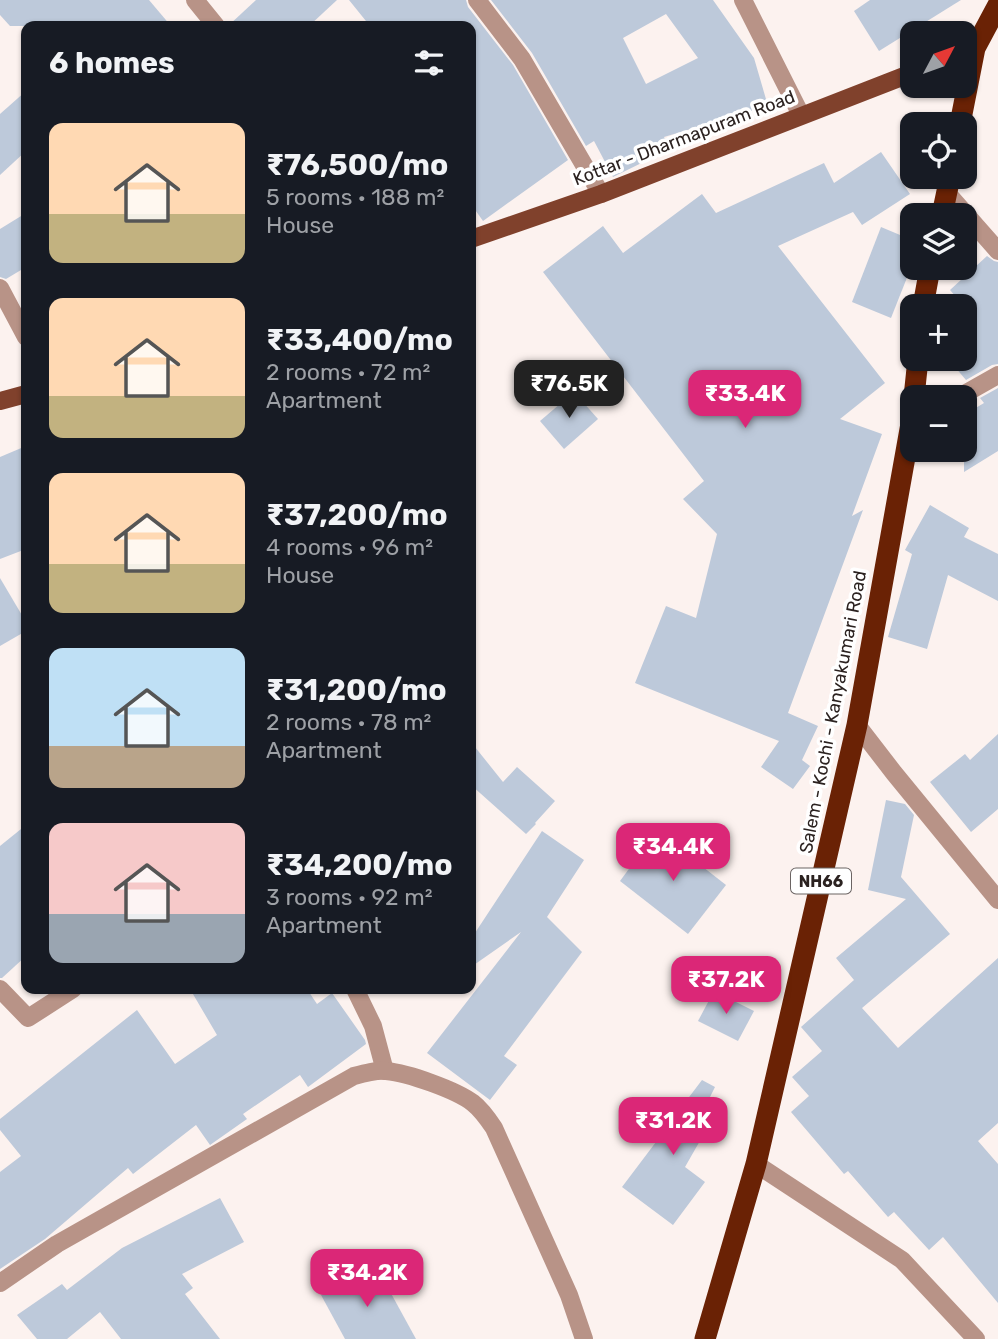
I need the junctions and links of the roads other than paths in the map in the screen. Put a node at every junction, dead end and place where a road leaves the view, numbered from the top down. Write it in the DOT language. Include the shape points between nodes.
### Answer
graph roads {
  1 [pos="195,0"];
  2 [pos="477,0"];
  3 [pos="743,0"];
  4 [pos="998,5"];
  5 [pos="212,21"];
  6 [pos="977,40"];
  7 [pos="900,78"];
  8 [pos="801,115"];
  9 [pos="951,189"];
  10 [pos="601,194"];
  11 [pos="476,237"];
  12 [pos="998,251"];
  13 [pos="0,288"];
  14 [pos="21,328"];
  15 [pos="998,375"];
  16 [pos="977,387"];
  17 [pos="21,395"];
  18 [pos="0,401"];
  19 [pos="904,462"];
  20 [pos="857,725"];
  21 [pos="998,900"];
  22 [pos="0,989"];
  23 [pos="65,994"];
  24 [pos="357,994"];
  25 [pos="385,1071"];
  26 [pos="756,1164"];
  27 [pos="0,1283"];
  28 [pos="584,1339"];
  29 [pos="705,1339"];
  30 [pos="976,1339"];
  1 -- 5 [label="street"];
  2 -- 10 [label="street" via="522,60"];
  3 -- 8 [label="street"];
  4 -- 6 [label="highway"];
  7 -- 8 [label="main road, Kottar - Dharmapuram Road"];
  8 -- 10 [label="main road, Kottar - Dharmapuram Road"];
  9 -- 12 [label="street"];
  10 -- 11 [label="main road, Kottar - Dharmapuram Road"];
  13 -- 14 [label="street"];
  15 -- 16 [label="street"];
  17 -- 18 [label="main road"];
  19 -- 20 [label="highway, Salem - Kochi - Kanyakumari Road / NH66"];
  20 -- 21 [label="street"];
  20 -- 26 [label="highway, Salem - Kochi - Kanyakumari Road / NH66"];
  22 -- 23 [label="street" via="28,1018"];
  24 -- 25 [label="street" via="373,1026"];
  25 -- 27 [label="street" via="354,1076 57,1244"];
  25 -- 28 [label="street" via="455,1093 486,1115 569,1295"];
  26 -- 29 [label="highway, Salem - Kochi - Kanyakumari Road / NH66"];
  26 -- 30 [label="street" via="902,1259"];
}
